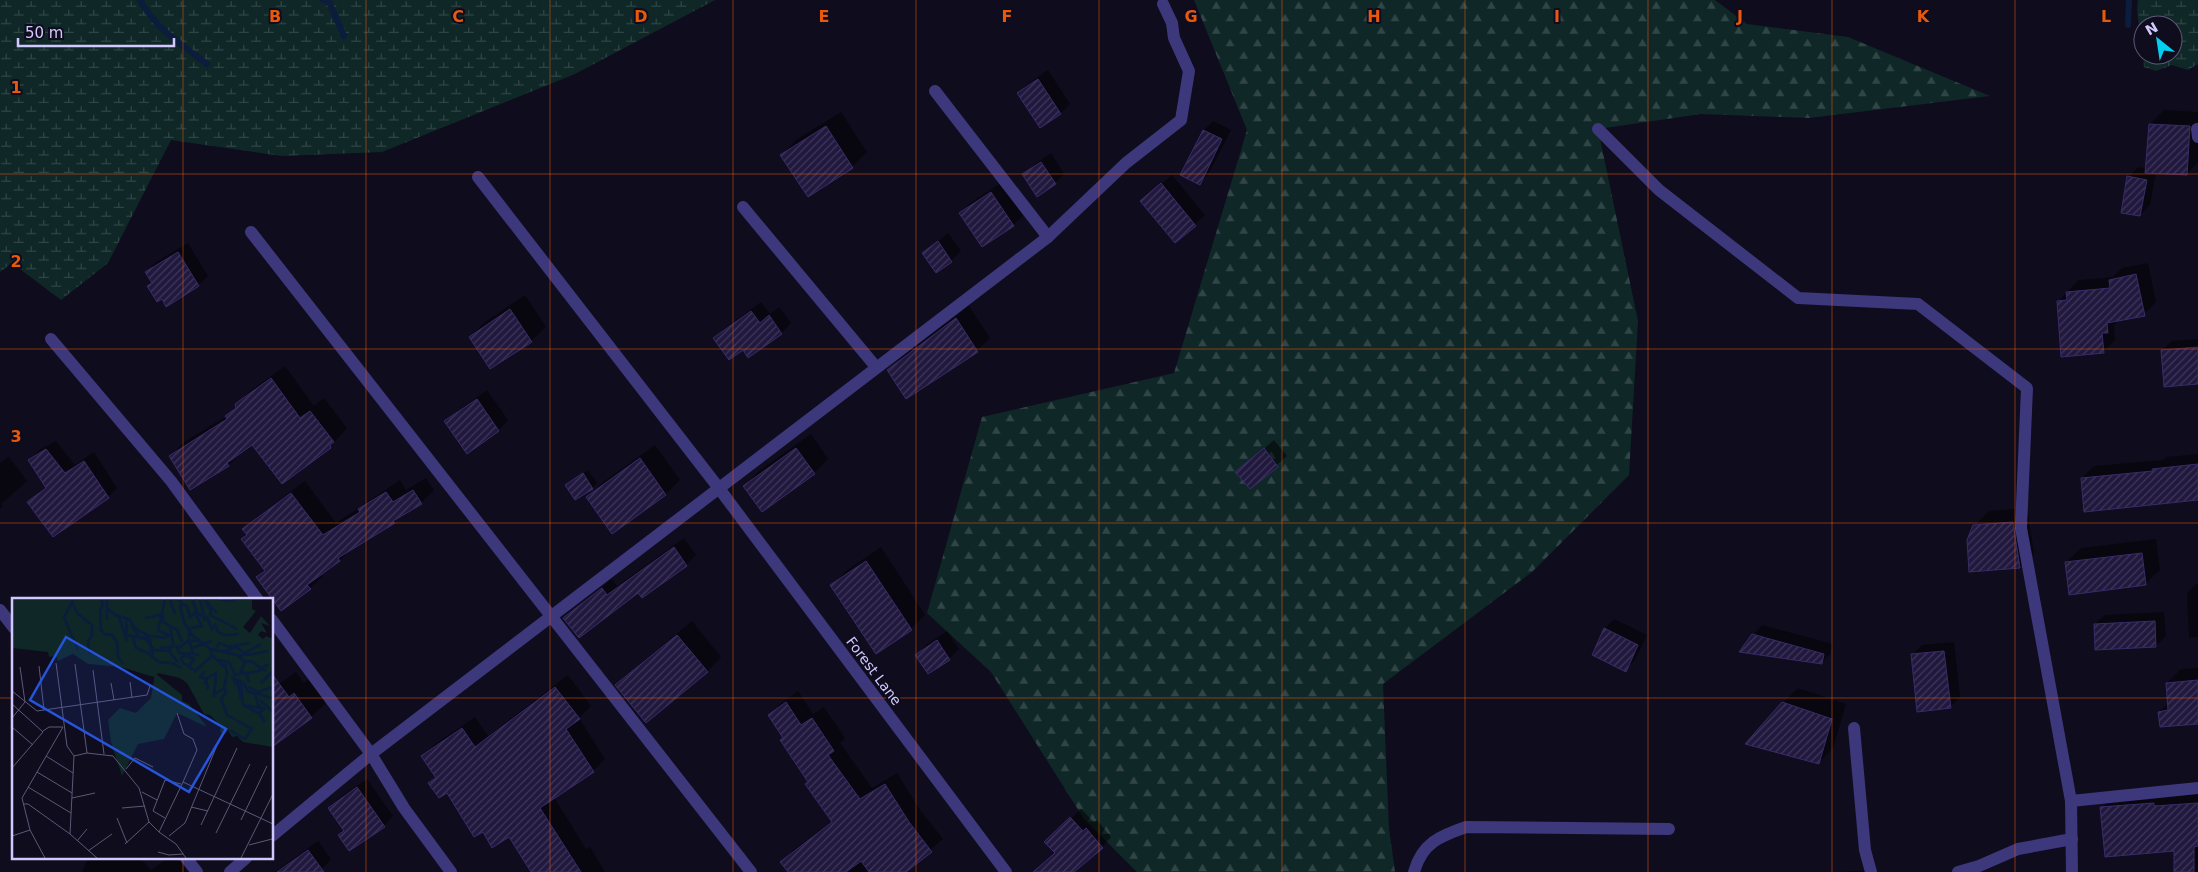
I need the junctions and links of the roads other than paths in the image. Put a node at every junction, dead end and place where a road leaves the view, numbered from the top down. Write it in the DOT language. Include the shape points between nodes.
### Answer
graph roads {
  1 [pos="1163,4"];
  2 [pos="935,91"];
  3 [pos="1598,129"];
  4 [pos="478,177"];
  5 [pos="743,207"];
  6 [pos="251,232"];
  7 [pos="1048,238"];
  8 [pos="51,339"];
  9 [pos="876,367"];
  10 [pos="718,487"];
  11 [pos="257,598"];
  12 [pos="0,610"];
  13 [pos="550,616"];
  14 [pos="274,623"];
  15 [pos="12,625"];
  16 [pos="1854,728"];
  17 [pos="371,754"];
  18 [pos="2198,788"];
  19 [pos="2071,801"];
  20 [pos="1669,829"];
  21 [pos="274,834"];
  22 [pos="2072,839"];
  23 [pos="188,860"];
  24 [pos="244,860"];
  25 [pos="197,872"];
  26 [pos="230,872"];
  27 [pos="451,872"];
  28 [pos="751,872"];
  29 [pos="1006,872"];
  30 [pos="1414,872"];
  31 [pos="1871,872"];
  32 [pos="1958,872"];
  33 [pos="2072,872"];
  1 -- 7 [label="street" via="1189,70 1181,120 1126,163"];
  2 -- 7 [label="street"];
  3 -- 19 [label="street" via="1659,190 1798,298 1918,304 2027,388 2021,528"];
  4 -- 10 [label="street, Forest Lane"];
  5 -- 9 [label="street"];
  6 -- 13 [label="street"];
  7 -- 9 [label="street"];
  8 -- 11 [label="street" via="171,481"];
  9 -- 10 [label="street"];
  10 -- 13 [label="street"];
  10 -- 29 [label="street, Forest Lane"];
  12 -- 15 [label="street"];
  13 -- 17 [label="street"];
  13 -- 28 [label="street"];
  14 -- 17 [label="street"];
  16 -- 31 [label="street" via="1865,850"];
  17 -- 21 [label="street"];
  17 -- 27 [label="street" via="404,808"];
  18 -- 19 [label="street"];
  19 -- 22 [label="street"];
  20 -- 30 [label="street" via="1466,827 1438,837 1418,859"];
  22 -- 32 [label="street" via="2018,849"];
  22 -- 33 [label="street"];
  23 -- 25 [label="street"];
  24 -- 26 [label="street"];
}
